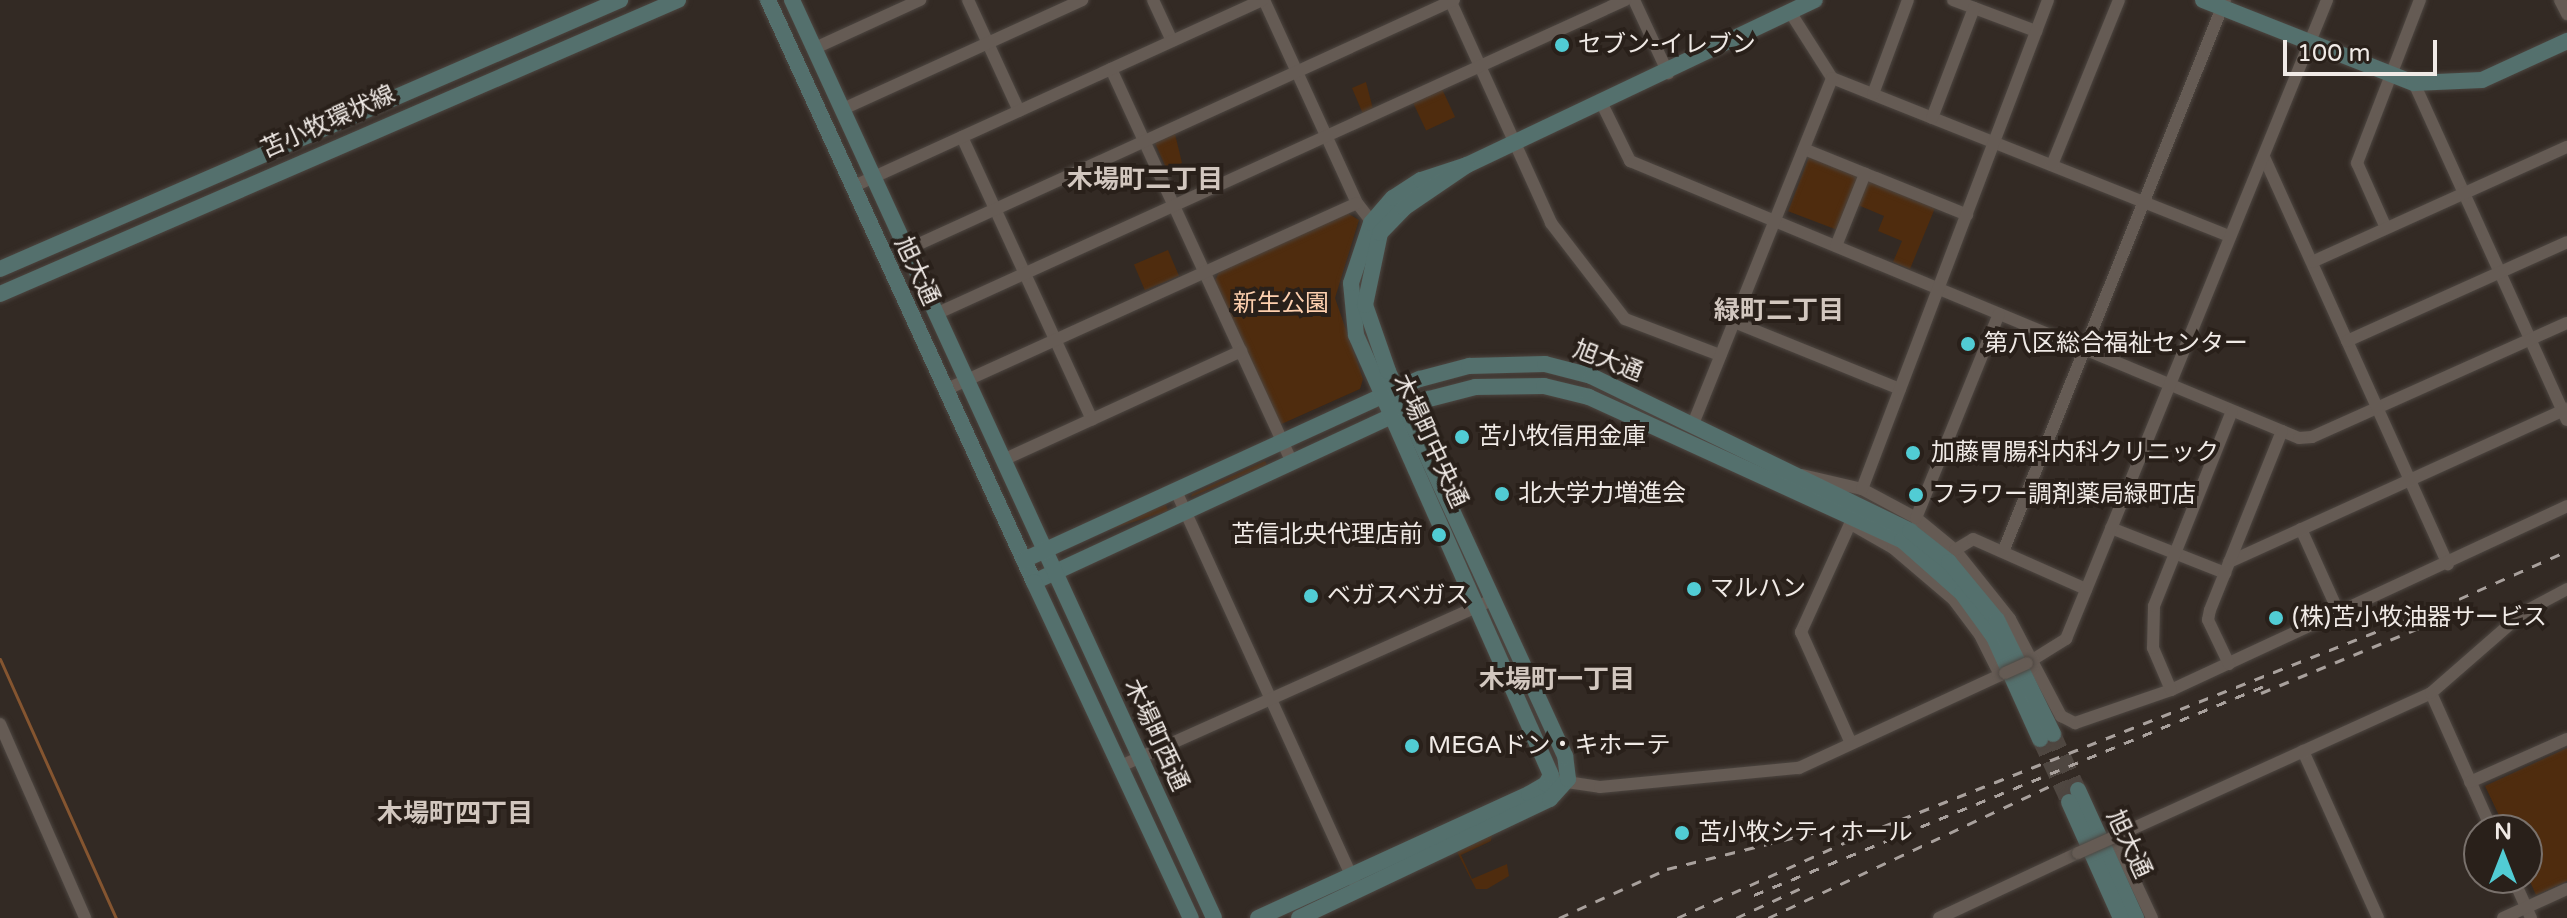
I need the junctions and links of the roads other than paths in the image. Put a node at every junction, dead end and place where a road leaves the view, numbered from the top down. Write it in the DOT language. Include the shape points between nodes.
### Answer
graph roads {
  1 [pos="620,0"];
  2 [pos="678,0"];
  3 [pos="768,0"];
  4 [pos="792,0"];
  5 [pos="920,0"];
  6 [pos="968,0"];
  7 [pos="1082,0"];
  8 [pos="1153,0"];
  9 [pos="1263,0"];
  10 [pos="1451,0"];
  11 [pos="1625,0"];
  12 [pos="1634,0"];
  13 [pos="1815,0"];
  14 [pos="1908,0"];
  15 [pos="1953,0"];
  16 [pos="2048,0"];
  17 [pos="2119,0"];
  18 [pos="2203,0"];
  19 [pos="2327,0"];
  20 [pos="2420,0"];
  21 [pos="2560,0"];
  22 [pos="2223,4"];
  23 [pos="1974,8"];
  24 [pos="2567,14"];
  25 [pos="1792,15"];
  26 [pos="2036,31"];
  27 [pos="1172,41"];
  28 [pos="2309,41"];
  29 [pos="2567,41"];
  30 [pos="988,43"];
  31 [pos="813,49"];
  32 [pos="1480,66"];
  33 [pos="1111,69"];
  34 [pos="1297,72"];
  35 [pos="1668,73"];
  36 [pos="2391,74"];
  37 [pos="1832,78"];
  38 [pos="2414,83"];
  39 [pos="1873,94"];
  40 [pos="1602,104"];
  41 [pos="843,109"];
  42 [pos="1019,111"];
  43 [pos="1932,118"];
  44 [pos="1326,136"];
  45 [pos="962,137"];
  46 [pos="1144,141"];
  47 [pos="1515,143"];
  48 [pos="1995,143"];
  49 [pos="2567,147"];
  50 [pos="1804,149"];
  51 [pos="2264,157"];
  52 [pos="2052,165"];
  53 [pos="1865,174"];
  54 [pos="873,177"];
  55 [pos="852,187"];
  56 [pos="2464,193"];
  57 [pos="2144,201"];
  58 [pos="1357,203"];
  59 [pos="1174,206"];
  60 [pos="995,209"];
  61 [pos="1967,215"];
  62 [pos="1775,221"];
  63 [pos="1376,228"];
  64 [pos="2386,228"];
  65 [pos="2230,236"];
  66 [pos="2567,242"];
  67 [pos="1836,246"];
  68 [pos="908,249"];
  69 [pos="2312,262"];
  70 [pos="0,269"];
  71 [pos="1204,272"];
  72 [pos="2500,272"];
  73 [pos="1025,274"];
  74 [pos="1939,289"];
  75 [pos="0,294"];
  76 [pos="938,313"];
  77 [pos="1999,314"];
  78 [pos="1734,322"];
  79 [pos="2567,323"];
  80 [pos="2531,339"];
  81 [pos="1055,340"];
  82 [pos="2347,341"];
  83 [pos="2084,349"];
  84 [pos="1241,351"];
  85 [pos="1720,355"];
  86 [pos="968,380"];
  87 [pos="2170,385"];
  88 [pos="1900,389"];
  89 [pos="945,390"];
  90 [pos="1390,392"];
  91 [pos="2378,408"];
  92 [pos="2232,411"];
  93 [pos="1400,412"];
  94 [pos="2566,413"];
  95 [pos="1092,419"];
  96 [pos="1693,424"];
  97 [pos="2282,431"];
  98 [pos="1282,442"];
  99 [pos="1003,460"];
  100 [pos="1292,463"];
  101 [pos="2410,480"];
  102 [pos="1799,482"];
  103 [pos="1862,489"];
  104 [pos="1176,491"];
  105 [pos="2567,506"];
  106 [pos="1186,511"];
  107 [pos="1916,518"];
  108 [pos="1850,524"];
  109 [pos="2111,528"];
  110 [pos="2301,529"];
  111 [pos="1955,550"];
  112 [pos="1045,551"];
  113 [pos="2003,552"];
  114 [pos="2175,553"];
  115 [pos="1024,560"];
  116 [pos="2448,564"];
  117 [pos="2227,567"];
  118 [pos="1055,573"];
  119 [pos="1034,582"];
  120 [pos="2086,589"];
  121 [pos="2567,589"];
  122 [pos="2547,598"];
  123 [pos="2567,601"];
  124 [pos="1486,602"];
  125 [pos="2339,613"];
  126 [pos="2030,661"];
  127 [pos="2229,664"];
  128 [pos="2002,674"];
  129 [pos="2171,690"];
  130 [pos="2431,693"];
  131 [pos="1271,698"];
  132 [pos="0,724"];
  133 [pos="2046,737"];
  134 [pos="2567,739"];
  135 [pos="1851,743"];
  136 [pos="2303,751"];
  137 [pos="1140,757"];
  138 [pos="1123,765"];
  139 [pos="1558,781"];
  140 [pos="2470,782"];
  141 [pos="2485,814"];
  142 [pos="2114,837"];
  143 [pos="1355,883"];
  144 [pos="2567,889"];
  145 [pos="2520,894"];
  146 [pos="2529,913"];
  147 [pos="1955,914"];
  148 [pos="85,918"];
  149 [pos="1191,918"];
  150 [pos="1214,918"];
  151 [pos="1258,918"];
  152 [pos="1299,918"];
  153 [pos="1939,918"];
  154 [pos="2121,918"];
  155 [pos="2136,918"];
  156 [pos="2152,918"];
  157 [pos="2378,918"];
  158 [pos="2503,918"];
  1 -- 70 [label="street, 苫小牧環状線"];
  2 -- 75 [label="street, 苫小牧環状線"];
  3 -- 55 [label="street, 旭大通"];
  4 -- 31 [label="street, 旭大通"];
  5 -- 31 [label="street"];
  6 -- 30 [label="street"];
  7 -- 30 [label="street"];
  8 -- 27 [label="street"];
  9 -- 27 [label="street"];
  9 -- 34 [label="street"];
  10 -- 32 [label="street"];
  10 -- 34 [label="street"];
  11 -- 32 [label="street"];
  12 -- 35 [label="street"];
  13 -- 25 [label="street, 木場町中央通"];
  14 -- 39 [label="street"];
  15 -- 23 [label="street"];
  16 -- 26 [label="street"];
  17 -- 52 [label="street"];
  18 -- 22 [label="street"];
  19 -- 28 [label="street"];
  20 -- 36 [label="street"];
  21 -- 24 [label="street"];
  22 -- 28 [label="street"];
  22 -- 57 [label="street"];
  23 -- 26 [label="street"];
  23 -- 43 [label="street"];
  25 -- 35 [label="street, 木場町中央通"];
  25 -- 37 [label="street"];
  26 -- 48 [label="street"];
  27 -- 33 [label="street"];
  28 -- 36 [label="street"];
  28 -- 51 [label="street"];
  29 -- 38 [label="street" via="2482,80"];
  30 -- 41 [label="street"];
  30 -- 42 [label="street"];
  31 -- 41 [label="street, 旭大通"];
  32 -- 44 [label="street"];
  32 -- 47 [label="street"];
  33 -- 42 [label="street"];
  33 -- 46 [label="street"];
  34 -- 44 [label="street"];
  34 -- 46 [label="street"];
  35 -- 40 [label="street, 木場町中央通"];
  36 -- 38 [label="street"];
  36 -- 64 [label="street" via="2357,163"];
  37 -- 39 [label="street"];
  37 -- 50 [label="street"];
  38 -- 56 [label="street"];
  39 -- 43 [label="street"];
  40 -- 47 [label="street, 木場町中央通"];
  40 -- 62 [label="street" via="1630,161"];
  41 -- 54 [label="street, 旭大通"];
  42 -- 45 [label="street"];
  43 -- 48 [label="street"];
  44 -- 58 [label="street"];
  44 -- 59 [label="street"];
  45 -- 54 [label="street"];
  45 -- 60 [label="street"];
  46 -- 59 [label="street"];
  46 -- 60 [label="street"];
  47 -- 63 [label="street, 木場町中央通" via="1467,165"];
  47 -- 85 [label="street" via="1551,223 1625,319"];
  48 -- 52 [label="street"];
  48 -- 61 [label="street"];
  49 -- 56 [label="street"];
  50 -- 53 [label="street"];
  50 -- 62 [label="street"];
  51 -- 65 [label="street"];
  51 -- 69 [label="street"];
  52 -- 57 [label="street"];
  53 -- 61 [label="street"];
  53 -- 67 [label="street"];
  54 -- 55 [label="street"];
  54 -- 68 [label="street, 旭大通"];
  55 -- 89 [label="street, 旭大通"];
  56 -- 64 [label="street"];
  56 -- 72 [label="street"];
  57 -- 65 [label="street"];
  57 -- 83 [label="street"];
  58 -- 63 [label="street"];
  58 -- 71 [label="street"];
  59 -- 71 [label="street"];
  59 -- 73 [label="street"];
  60 -- 68 [label="street"];
  60 -- 73 [label="street"];
  61 -- 74 [label="street"];
  62 -- 67 [label="street"];
  62 -- 78 [label="street"];
  63 -- 90 [label="street, 木場町中央通" via="1359,251 1350,308 1356,335"];
  64 -- 69 [label="street"];
  65 -- 87 [label="street"];
  66 -- 72 [label="street"];
  67 -- 74 [label="street"];
  68 -- 76 [label="street, 旭大通"];
  69 -- 82 [label="street"];
  71 -- 81 [label="street"];
  71 -- 84 [label="street"];
  72 -- 80 [label="street"];
  72 -- 82 [label="street"];
  73 -- 76 [label="street"];
  73 -- 81 [label="street"];
  74 -- 77 [label="street"];
  74 -- 88 [label="street"];
  76 -- 86 [label="street, 旭大通"];
  77 -- 83 [label="street"];
  77 -- 107 [label="street"];
  78 -- 85 [label="street"];
  78 -- 88 [label="street"];
  79 -- 80 [label="street"];
  80 -- 91 [label="street"];
  80 -- 94 [label="street"];
  81 -- 86 [label="street"];
  81 -- 95 [label="street"];
  82 -- 91 [label="street"];
  83 -- 87 [label="street"];
  83 -- 113 [label="street"];
  84 -- 95 [label="street"];
  84 -- 98 [label="street"];
  85 -- 96 [label="street"];
  86 -- 89 [label="street"];
  86 -- 99 [label="street, 旭大通"];
  87 -- 92 [label="street"];
  87 -- 109 [label="street"];
  88 -- 103 [label="street"];
  89 -- 115 [label="street, 旭大通"];
  90 -- 93 [label="street, 木場町中央通"];
  90 -- 96 [label="street, 旭大通" via="1469,366 1545,364 1591,376"];
  90 -- 98 [label="street, 旭大通"];
  91 -- 97 [label="street" via="2312,437"];
  91 -- 101 [label="street"];
  92 -- 97 [label="street"];
  92 -- 114 [label="street"];
  93 -- 100 [label="street, 旭大通"];
  93 -- 102 [label="street, 旭大通" via="1475,387 1544,386 1589,397"];
  93 -- 124 [label="street, 木場町中央通"];
  94 -- 101 [label="street"];
  95 -- 99 [label="street"];
  96 -- 102 [label="street, 旭大通"];
  97 -- 117 [label="street"];
  98 -- 100 [label="street"];
  98 -- 104 [label="street, 旭大通"];
  99 -- 112 [label="street, 旭大通"];
  100 -- 106 [label="street, 旭大通"];
  101 -- 110 [label="street"];
  101 -- 116 [label="street"];
  102 -- 103 [label="street"];
  102 -- 108 [label="street" via="1816,507"];
  102 -- 133 [label="street, 旭大通" via="1902,540 1962,593 1994,637"];
  103 -- 107 [label="street"];
  104 -- 106 [label="street"];
  104 -- 112 [label="street, 旭大通"];
  105 -- 116 [label="street"];
  106 -- 118 [label="street, 旭大通"];
  106 -- 131 [label="street"];
  107 -- 111 [label="street"];
  108 -- 128 [label="street" via="1893,548 1953,599"];
  108 -- 135 [label="street" via="1801,632"];
  109 -- 114 [label="street"];
  109 -- 120 [label="street"];
  110 -- 117 [label="street"];
  110 -- 125 [label="street"];
  111 -- 113 [label="street" via="1973,539"];
  111 -- 126 [label="street" via="2010,619"];
  112 -- 115 [label="street, 旭大通"];
  112 -- 118 [label="street, 旭大通"];
  113 -- 120 [label="street"];
  114 -- 117 [label="street"];
  114 -- 129 [label="street" via="2150,628"];
  115 -- 119 [label="street, 旭大通"];
  116 -- 125 [label="street"];
  117 -- 127 [label="street" via="2208,620"];
  118 -- 119 [label="street, 旭大通"];
  118 -- 137 [label="street, 木場町西通"];
  119 -- 138 [label="street, 木場町西通"];
  120 -- 126 [label="street" via="2066,639"];
  121 -- 122 [label="street"];
  122 -- 123 [label="street"];
  122 -- 130 [label="street"];
  124 -- 131 [label="street"];
  124 -- 139 [label="street, 木場町中央通" via="1565,756"];
  125 -- 127 [label="street"];
  126 -- 128 [label="street, bridge"];
  126 -- 129 [label="street" via="2061,716 2075,723"];
  127 -- 129 [label="street"];
  128 -- 135 [label="street"];
  130 -- 136 [label="street"];
  130 -- 140 [label="street"];
  131 -- 137 [label="street"];
  131 -- 143 [label="street"];
  132 -- 148 [label="street"];
  134 -- 140 [label="street"];
  135 -- 139 [label="street" via="1799,768 1775,772 1600,787"];
  136 -- 142 [label="street"];
  136 -- 157 [label="street"];
  137 -- 138 [label="street"];
  137 -- 150 [label="street, 木場町西通"];
  138 -- 149 [label="street, 木場町西通"];
  139 -- 143 [label="street" via="1550,799"];
  140 -- 141 [label="street"];
  142 -- 147 [label="street, bridge"];
  142 -- 156 [label="street"];
  143 -- 151 [label="street"];
  143 -- 152 [label="street"];
  144 -- 146 [label="street"];
  145 -- 146 [label="street"];
  146 -- 158 [label="street"];
  147 -- 153 [label="street"];
  154 -- 155 [label="street, 旭大通" via="2073,796"];
}
